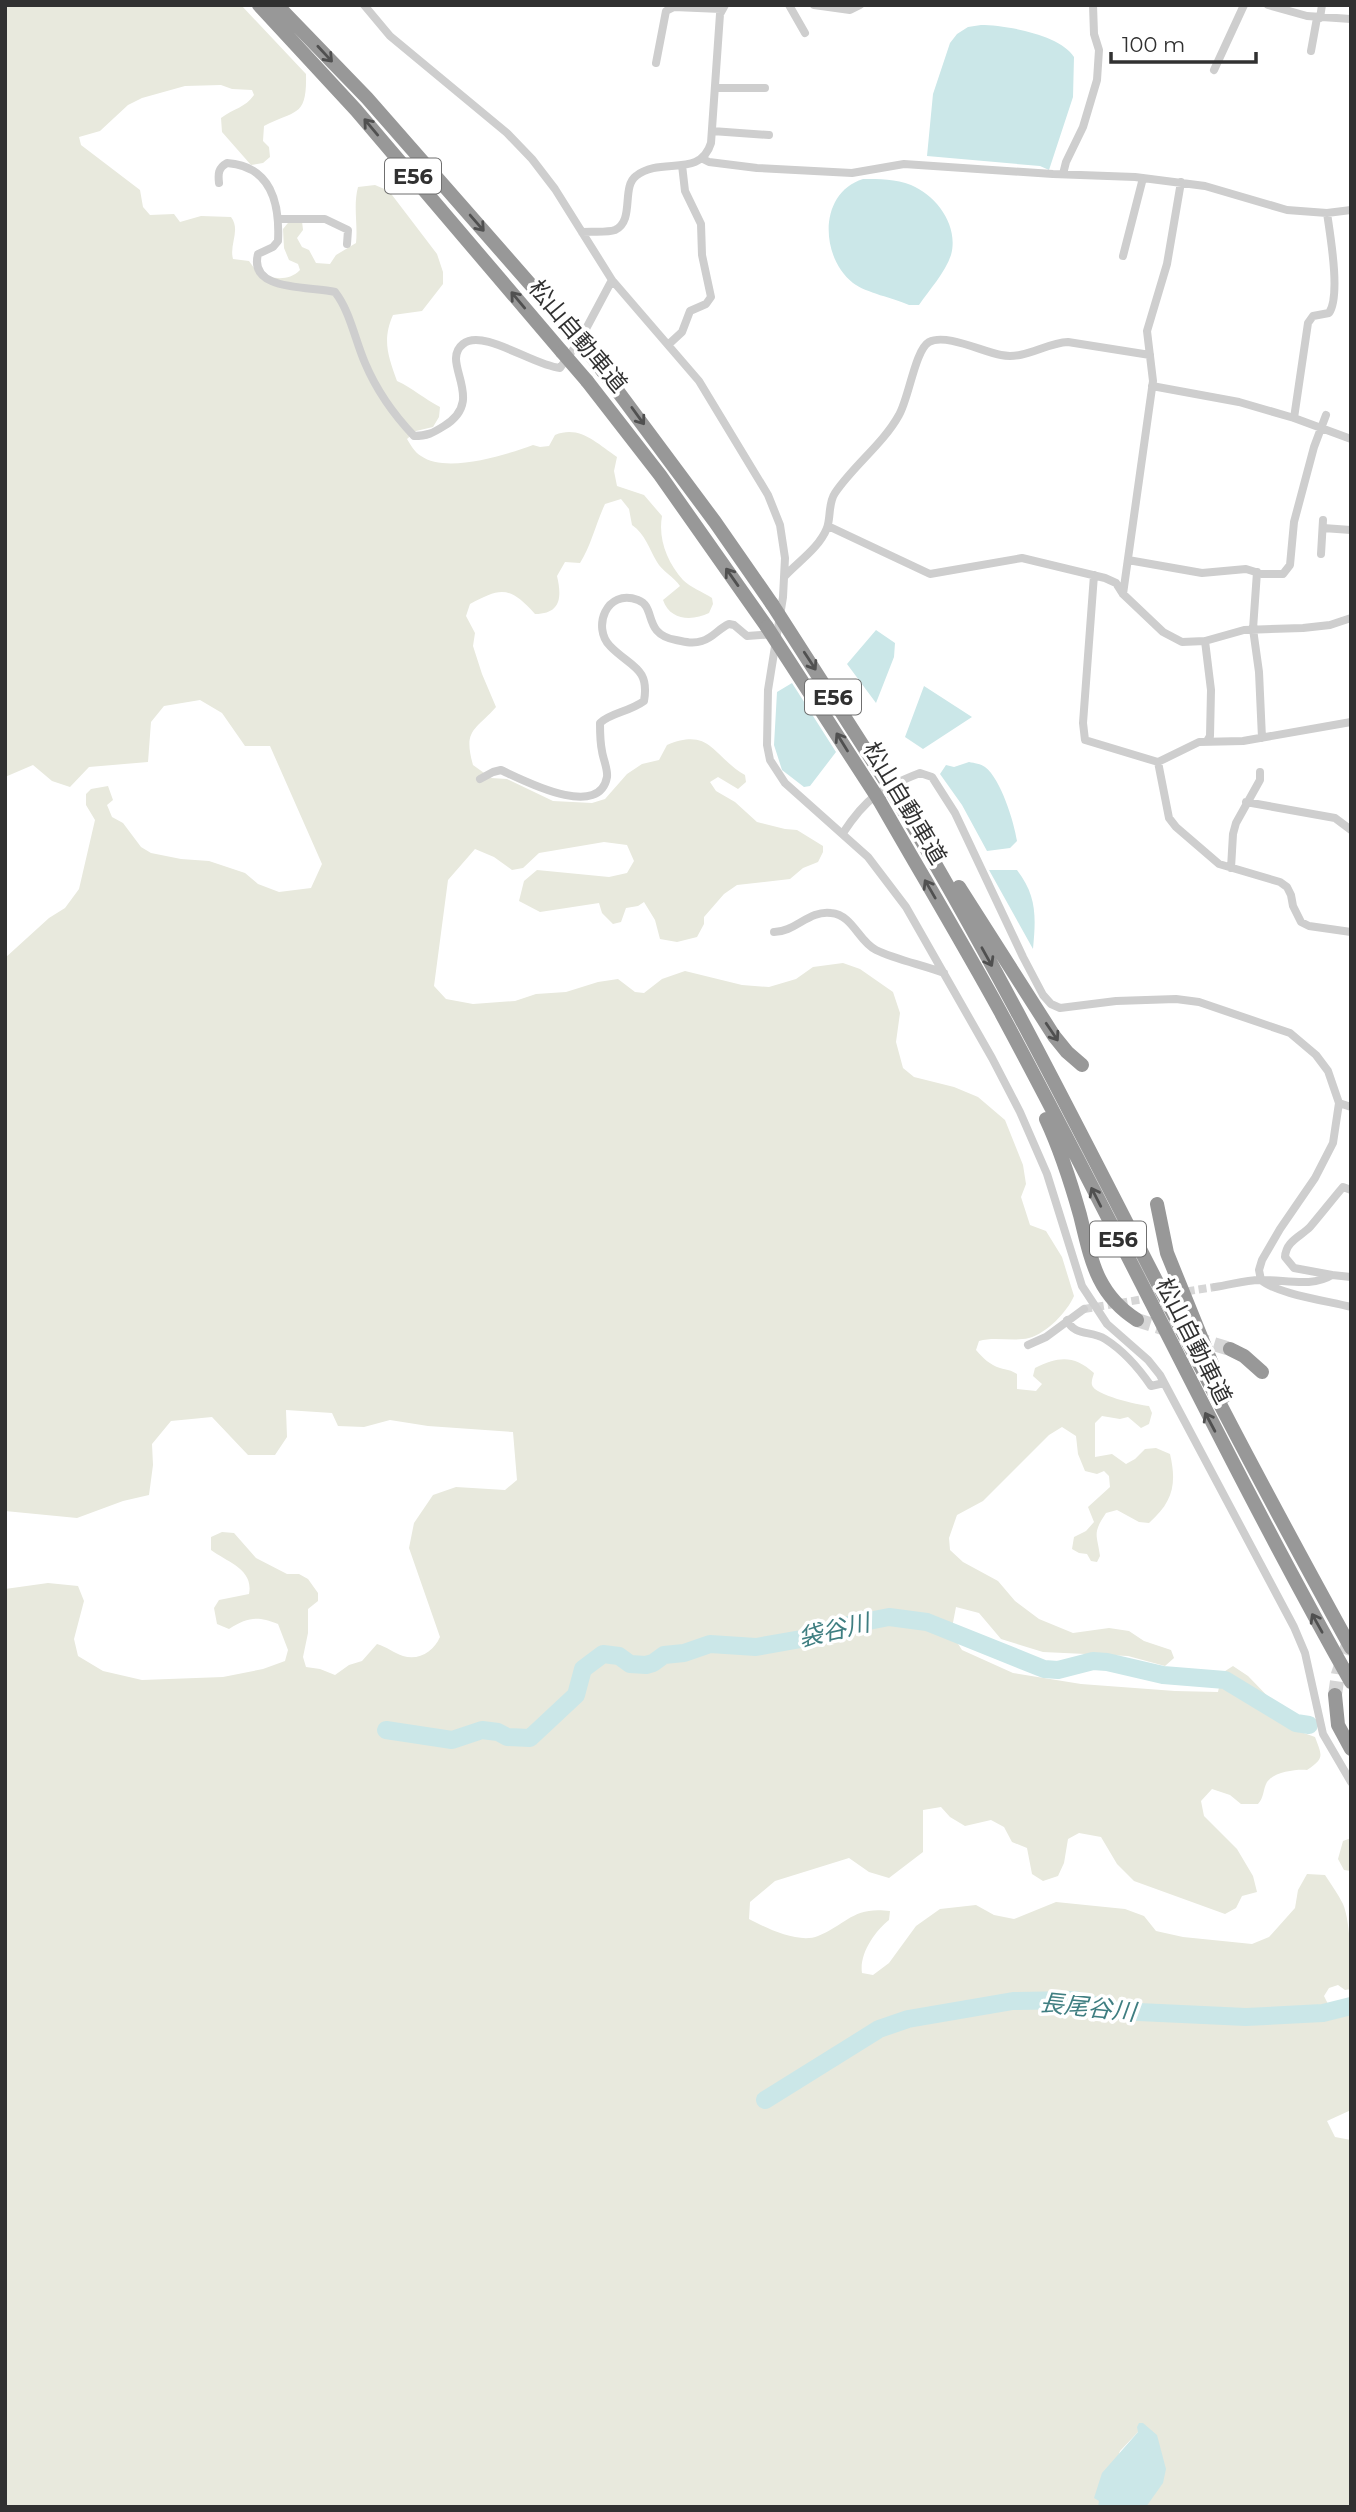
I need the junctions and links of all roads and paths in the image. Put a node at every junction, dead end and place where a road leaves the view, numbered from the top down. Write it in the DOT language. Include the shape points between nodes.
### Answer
graph roads {
  1 [pos="259,5"];
  2 [pos="277,5"];
  3 [pos="364,5"];
  4 [pos="789,5"];
  5 [pos="814,5"];
  6 [pos="860,5"];
  7 [pos="1093,5"];
  8 [pos="1244,5"];
  9 [pos="1268,5"];
  10 [pos="1322,5"];
  11 [pos="723,7"];
  12 [pos="1319,18"];
  13 [pos="1351,19"];
  14 [pos="804,33"];
  15 [pos="1311,51"];
  16 [pos="656,63"];
  17 [pos="1214,70"];
  18 [pos="715,88"];
  19 [pos="765,88"];
  20 [pos="712,131"];
  21 [pos="769,135"];
  22 [pos="703,159"];
  23 [pos="682,165"];
  24 [pos="1063,174"];
  25 [pos="1143,178"];
  26 [pos="1181,182"];
  27 [pos="219,183"];
  28 [pos="1351,210"];
  29 [pos="1327,213"];
  30 [pos="278,219"];
  31 [pos="582,232"];
  32 [pos="347,244"];
  33 [pos="1123,256"];
  34 [pos="612,280"];
  35 [pos="669,344"];
  36 [pos="1150,355"];
  37 [pos="1152,386"];
  38 [pos="1326,415"];
  39 [pos="1294,418"];
  40 [pos="1320,427"];
  41 [pos="1351,439"];
  42 [pos="828,526"];
  43 [pos="1351,530"];
  44 [pos="1321,554"];
  45 [pos="1128,559"];
  46 [pos="1257,572"];
  47 [pos="1094,575"];
  48 [pos="785,577"];
  49 [pos="1124,594"];
  50 [pos="1351,618"];
  51 [pos="1253,629"];
  52 [pos="772,630"];
  53 [pos="1205,642"];
  54 [pos="1351,722"];
  55 [pos="1262,738"];
  56 [pos="1207,741"];
  57 [pos="1158,762"];
  58 [pos="1260,772"];
  59 [pos="480,779"];
  60 [pos="892,791"];
  61 [pos="1246,802"];
  62 [pos="1351,830"];
  63 [pos="843,833"];
  64 [pos="1231,868"];
  65 [pos="954,930"];
  66 [pos="774,932"];
  67 [pos="1351,932"];
  68 [pos="944,973"];
  69 [pos="1082,1065"];
  70 [pos="1339,1103"];
  71 [pos="1351,1107"];
  72 [pos="1351,1190"];
  73 [pos="1157,1204"];
  74 [pos="1332,1275"];
  75 [pos="1351,1277"];
  76 [pos="1261,1280"];
  77 [pos="1215,1287"];
  78 [pos="1351,1307"];
  79 [pos="1084,1309"];
  80 [pos="1137,1320"];
  81 [pos="1067,1321"];
  82 [pos="1028,1345"];
  83 [pos="1230,1349"];
  84 [pos="1262,1372"];
  85 [pos="1164,1383"];
  86 [pos="1315,1583"];
  87 [pos="1351,1648"];
  88 [pos="1351,1682"];
  89 [pos="1335,1695"];
  90 [pos="1351,1749"];
  91 [pos="1351,1782"];
  52 -- 1 [label="highway, 松山自動車道 / E56, one-way, bridge" via="587,381 356,110"];
  2 -- 60 [label="highway, 松山自動車道 / E56, one-way, bridge" via="367,98 596,362 772,604"];
  3 -- 31 [label="street" via="390,36 532,159"];
  4 -- 14 [label="street"];
  5 -- 6 [label="street" via="850,10"];
  7 -- 24 [label="street" via="1100,63 1097,80"];
  8 -- 17 [label="street"];
  9 -- 12 [label="street"];
  10 -- 12 [label="street"];
  11 -- 16 [label="street" via="666,11"];
  11 -- 18 [label="street"];
  12 -- 13 [label="street"];
  12 -- 15 [label="street"];
  18 -- 19 [label="street"];
  18 -- 20 [label="street"];
  20 -- 21 [label="street"];
  20 -- 22 [label="street"];
  22 -- 23 [label="street"];
  22 -- 24 [label="street" via="757,168 852,173 904,164"];
  23 -- 31 [label="street" via="652,168 635,176 622,225 614,230"];
  23 -- 35 [label="street" via="685,191 701,224 711,297 690,311 682,332"];
  24 -- 25 [label="street"];
  25 -- 26 [label="street"];
  25 -- 33 [label="street"];
  26 -- 29 [label="street" via="1287,210"];
  26 -- 36 [label="street" via="1167,264 1147,331"];
  27 -- 30 [label="street" via="218,173 227,163 257,171 271,191"];
  28 -- 29 [label="street"];
  29 -- 39 [label="street" via="1334,302 1329,313 1313,316 1308,323"];
  30 -- 32 [label="street" via="324,219 348,230"];
  30 -- 34 [label="street" via="278,241 258,254 258,272 270,282 335,292 376,385 414,436 427,436 458,413 464,391 455,360 464,343 487,340 547,367 560,368"];
  31 -- 34 [label="street"];
  34 -- 35 [label="street"];
  35 -- 48 [label="street" via="699,381 768,495 780,525"];
  36 -- 37 [label="street"];
  36 -- 42 [label="street" via="1068,342 1002,356 944,340 928,343 900,415 832,496"];
  37 -- 39 [label="street" via="1219,397"];
  37 -- 45 [label="street"];
  38 -- 40 [label="street"];
  39 -- 40 [label="street"];
  40 -- 41 [label="street"];
  40 -- 46 [label="street" via="1292,531 1290,565 1283,574"];
  42 -- 47 [label="street" via="930,574 1022,558"];
  42 -- 48 [label="street"];
  43 -- 44 [label="street" via="1323,524"];
  45 -- 46 [label="street" via="1202,573"];
  45 -- 49 [label="street"];
  46 -- 51 [label="street"];
  47 -- 49 [label="street" via="1116,583"];
  47 -- 57 [label="street" via="1085,740"];
  48 -- 52 [label="street"];
  49 -- 53 [label="street" via="1170,637"];
  50 -- 51 [label="street" via="1330,625"];
  51 -- 53 [label="street"];
  51 -- 55 [label="street"];
  52 -- 59 [label="street" via="747,636 729,624 703,641 666,638 659,635 638,600 617,599 604,611 607,644 646,681 643,701 600,723 607,770 603,786 588,795 570,796 549,792 501,770"];
  52 -- 63 [label="street" via="770,760 785,783"];
  65 -- 52 [label="highway, 松山自動車道 / E56, one-way, bridge"];
  53 -- 56 [label="street" via="1211,690"];
  54 -- 55 [label="street"];
  55 -- 56 [label="street"];
  56 -- 57 [label="street"];
  57 -- 64 [label="street" via="1169,818 1210,858"];
  58 -- 61 [label="street"];
  60 -- 69 [label="highway, one-way" via="1054,1036"];
  60 -- 86 [label="highway, 松山自動車道 / E56, one-way" via="1011,1000"];
  61 -- 62 [label="street" via="1335,818"];
  61 -- 64 [label="street" via="1233,834"];
  63 -- 68 [label="street" via="888,882"];
  63 -- 70 [label="street" via="860,808 883,789 920,773 932,777 955,813 1023,957 1051,1004 1060,1008 1176,999 1266,1024 1290,1033 1316,1055 1328,1071"];
  64 -- 67 [label="street" via="1287,887 1301,922"];
  65 -- 80 [label="highway" via="1050,1127 1094,1269 1111,1299"];
  88 -- 65 [label="highway, 松山自動車道 / E56, one-way"];
  66 -- 68 [label="street" via="814,915 835,913 875,950"];
  68 -- 85 [label="street" via="1020,1112 1047,1174 1082,1286 1107,1324 1148,1360"];
  70 -- 71 [label="street"];
  70 -- 76 [label="street" via="1333,1143 1262,1260"];
  72 -- 74 [label="street" via="1343,1187 1286,1251 1294,1268"];
  73 -- 86 [label="highway" via="1167,1253 1190,1314"];
  74 -- 75 [label="street"];
  74 -- 76 [label="street" via="1297,1282"];
  76 -- 77 [label="street"];
  76 -- 78 [label="street"];
  79 -- 81 [label="street"];
  81 -- 82 [label="street"];
  81 -- 85 [label="street" via="1075,1331 1096,1334 1118,1348 1151,1386"];
  83 -- 84 [label="highway"];
  85 -- 91 [label="street" via="1294,1627 1305,1653 1323,1734"];
  86 -- 87 [label="highway, 松山自動車道 / E56"];
  89 -- 90 [label="highway" via="1338,1725"];
}
